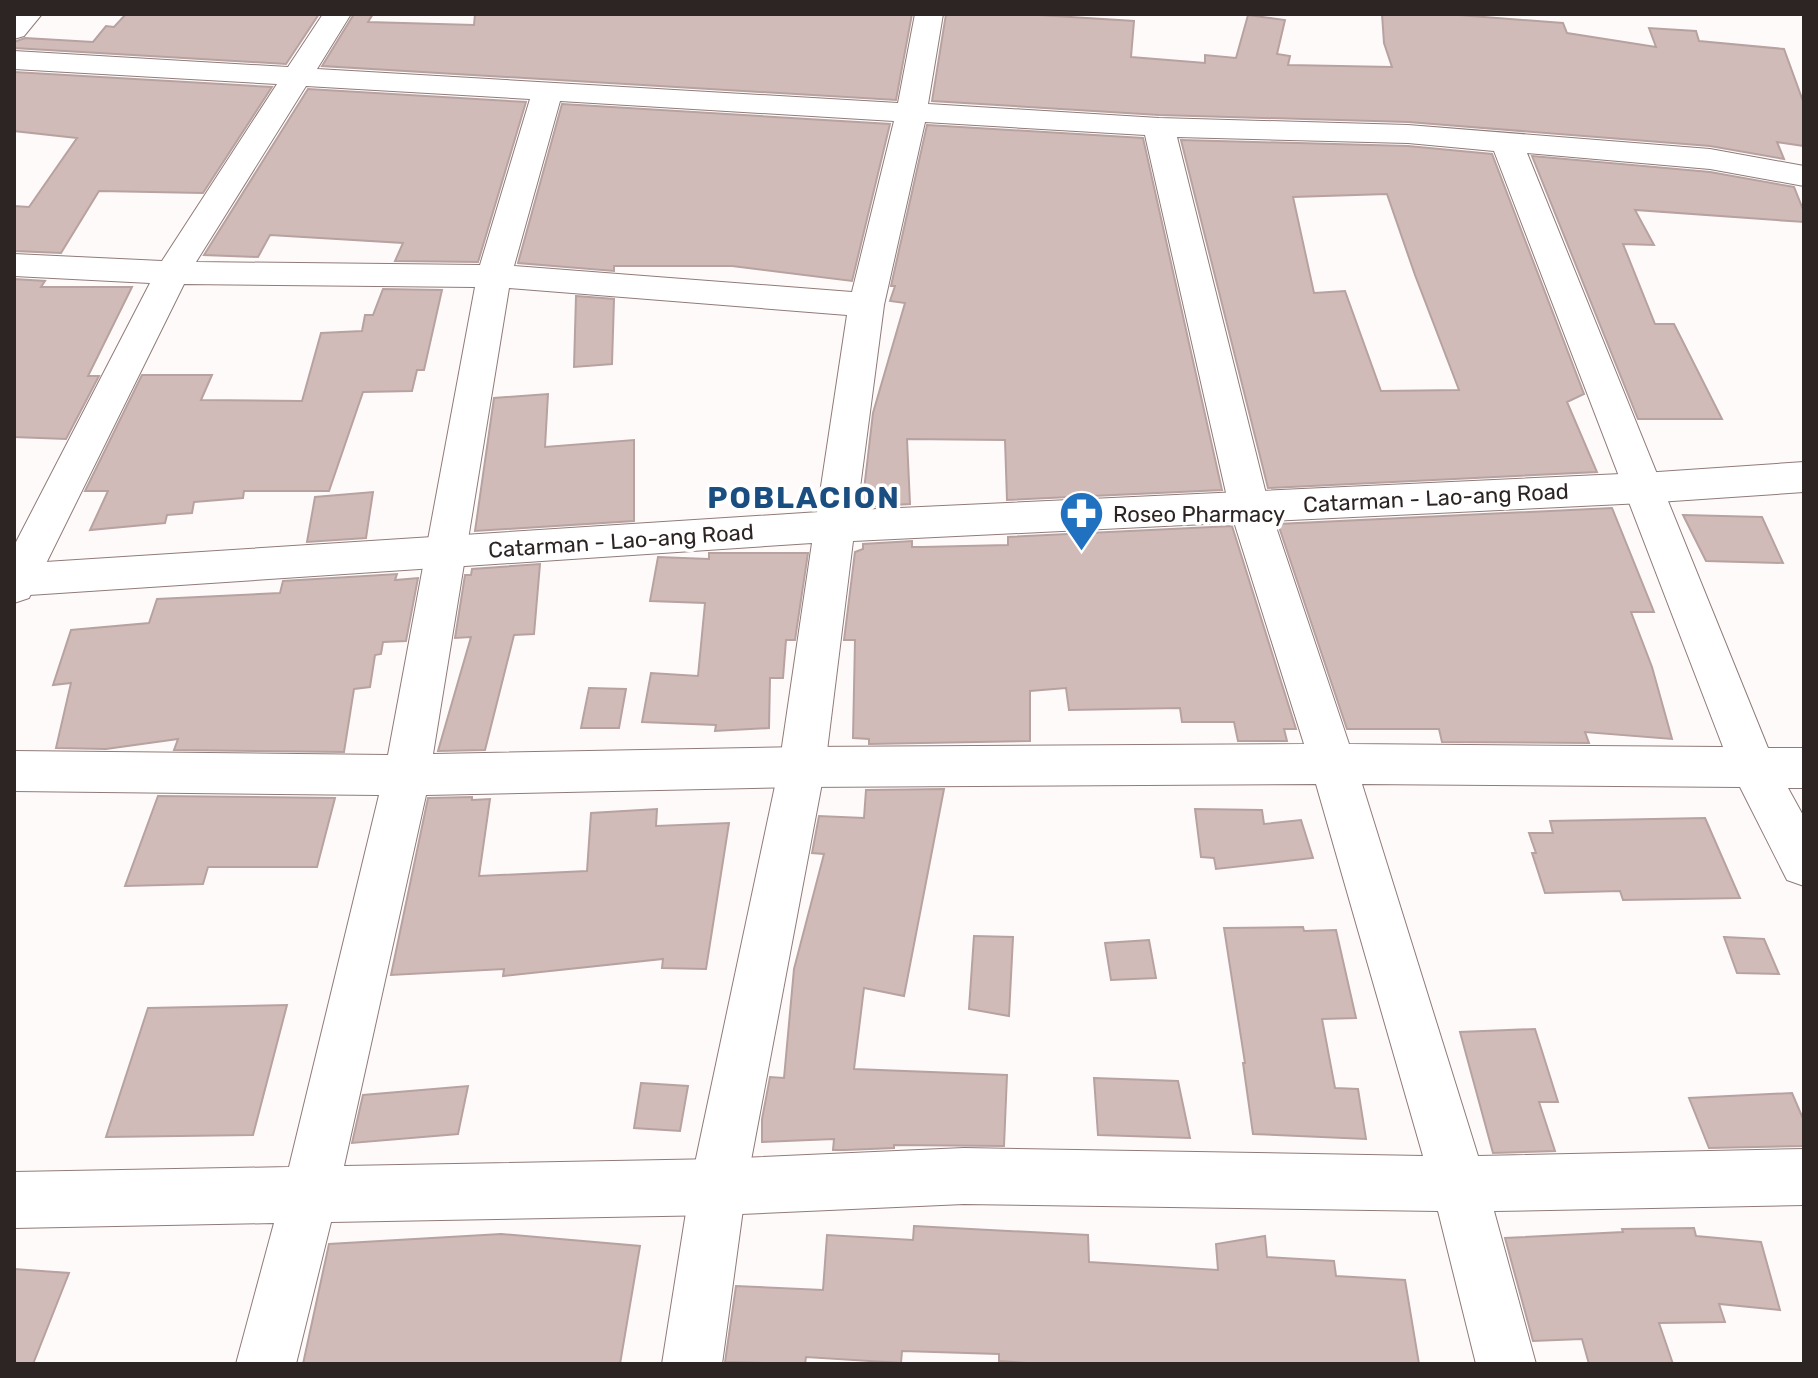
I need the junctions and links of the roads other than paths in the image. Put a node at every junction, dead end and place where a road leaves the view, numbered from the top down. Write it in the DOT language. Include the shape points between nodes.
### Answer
graph roads {
  1 [pos="28,14"];
  2 [pos="337,14"];
  3 [pos="929,14"];
  4 [pos="14,30"];
  5 [pos="14,60"];
  6 [pos="296,77"];
  7 [pos="548,91"];
  8 [pos="912,111"];
  9 [pos="1159,127"];
  10 [pos="1506,141"];
  11 [pos="1804,176"];
  12 [pos="14,265"];
  13 [pos="172,273"];
  14 [pos="494,276"];
  15 [pos="866,305"];
  16 [pos="1804,477"];
  17 [pos="1643,488"];
  18 [pos="1249,506"];
  19 [pos="835,526"];
  20 [pos="445,553"];
  21 [pos="15,582"];
  22 [pos="1333,764"];
  23 [pos="802,767"];
  24 [pos="1804,768"];
  25 [pos="1754,769"];
  26 [pos="14,771"];
  27 [pos="407,775"];
  28 [pos="1804,864"];
  29 [pos="1804,1177"];
  30 [pos="1459,1184"];
  31 [pos="718,1187"];
  32 [pos="310,1194"];
  33 [pos="14,1200"];
  34 [pos="266,1364"];
  35 [pos="692,1364"];
  36 [pos="1506,1364"];
  1 -- 4 [label="street"];
  2 -- 6 [label="street"];
  3 -- 8 [label="street"];
  5 -- 6 [label="street"];
  6 -- 7 [label="street"];
  6 -- 13 [label="street"];
  7 -- 8 [label="street"];
  7 -- 14 [label="street"];
  8 -- 9 [label="street"];
  8 -- 15 [label="street"];
  9 -- 10 [label="street"];
  9 -- 18 [label="street"];
  10 -- 11 [label="street" via="1710,159"];
  10 -- 17 [label="street"];
  12 -- 13 [label="street"];
  13 -- 14 [label="street"];
  13 -- 21 [label="street"];
  14 -- 15 [label="street"];
  14 -- 20 [label="street"];
  15 -- 19 [label="street"];
  16 -- 17 [label="street, Catarman - Lao-ang Road"];
  17 -- 18 [label="street, Catarman - Lao-ang Road"];
  17 -- 25 [label="street"];
  18 -- 19 [label="street, Catarman - Lao-ang Road"];
  18 -- 22 [label="street"];
  19 -- 20 [label="street, Catarman - Lao-ang Road"];
  19 -- 23 [label="street"];
  20 -- 21 [label="street, Catarman - Lao-ang Road"];
  20 -- 27 [label="street"];
  22 -- 23 [label="street"];
  22 -- 25 [label="street"];
  22 -- 30 [label="street"];
  23 -- 27 [label="street"];
  23 -- 31 [label="street"];
  24 -- 25 [label="street"];
  25 -- 28 [label="street"];
  26 -- 27 [label="street"];
  27 -- 32 [label="street"];
  29 -- 30 [label="street"];
  30 -- 31 [label="street" via="964,1176"];
  30 -- 36 [label="street"];
  31 -- 32 [label="street"];
  31 -- 35 [label="street"];
  32 -- 33 [label="street"];
  32 -- 34 [label="street"];
}
